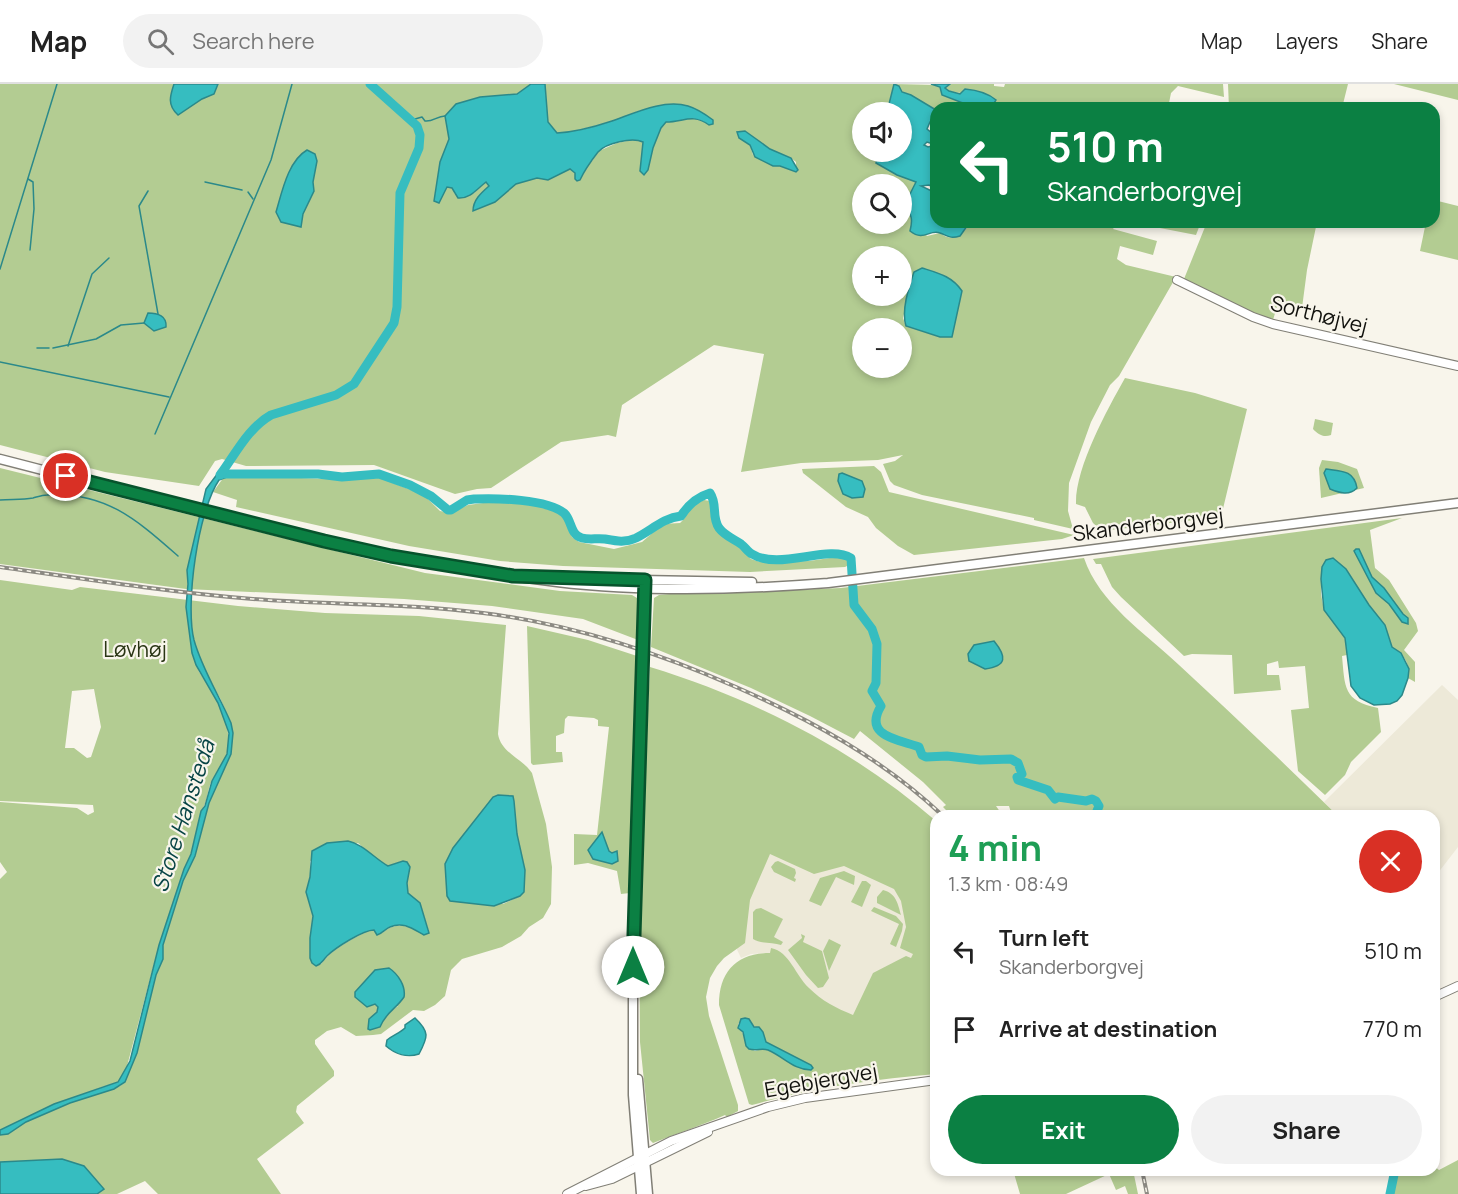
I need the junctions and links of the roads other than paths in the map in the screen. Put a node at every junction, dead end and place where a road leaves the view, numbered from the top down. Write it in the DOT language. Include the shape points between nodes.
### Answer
graph roads {
  1 [pos="1177,280"];
  2 [pos="1458,366"];
  3 [pos="0,459"];
  4 [pos="1458,503"];
  5 [pos="645,584"];
  6 [pos="1458,986"];
  7 [pos="1440,994"];
  8 [pos="930,1081"];
  9 [pos="641,1160"];
  10 [pos="567,1194"];
  11 [pos="641,1194"];
  12 [pos="648,1194"];
  1 -- 2 [label="street, Sorthøjvej" via="1273,324"];
  3 -- 5 [label="main road, Skanderborgvej" via="391,556 513,576"];
  4 -- 5 [label="main road, Skanderborgvej" via="828,583 748,588"];
  5 -- 9 [label="main road" via="633,944 633,1095"];
  6 -- 7 [label="street"];
  8 -- 9 [label="street, Egebjergvej" via="768,1107 671,1141"];
  9 -- 10 [label="street, Egebjergvej"];
  9 -- 11 [label="main road"];
  9 -- 12 [label="main road"];
}
